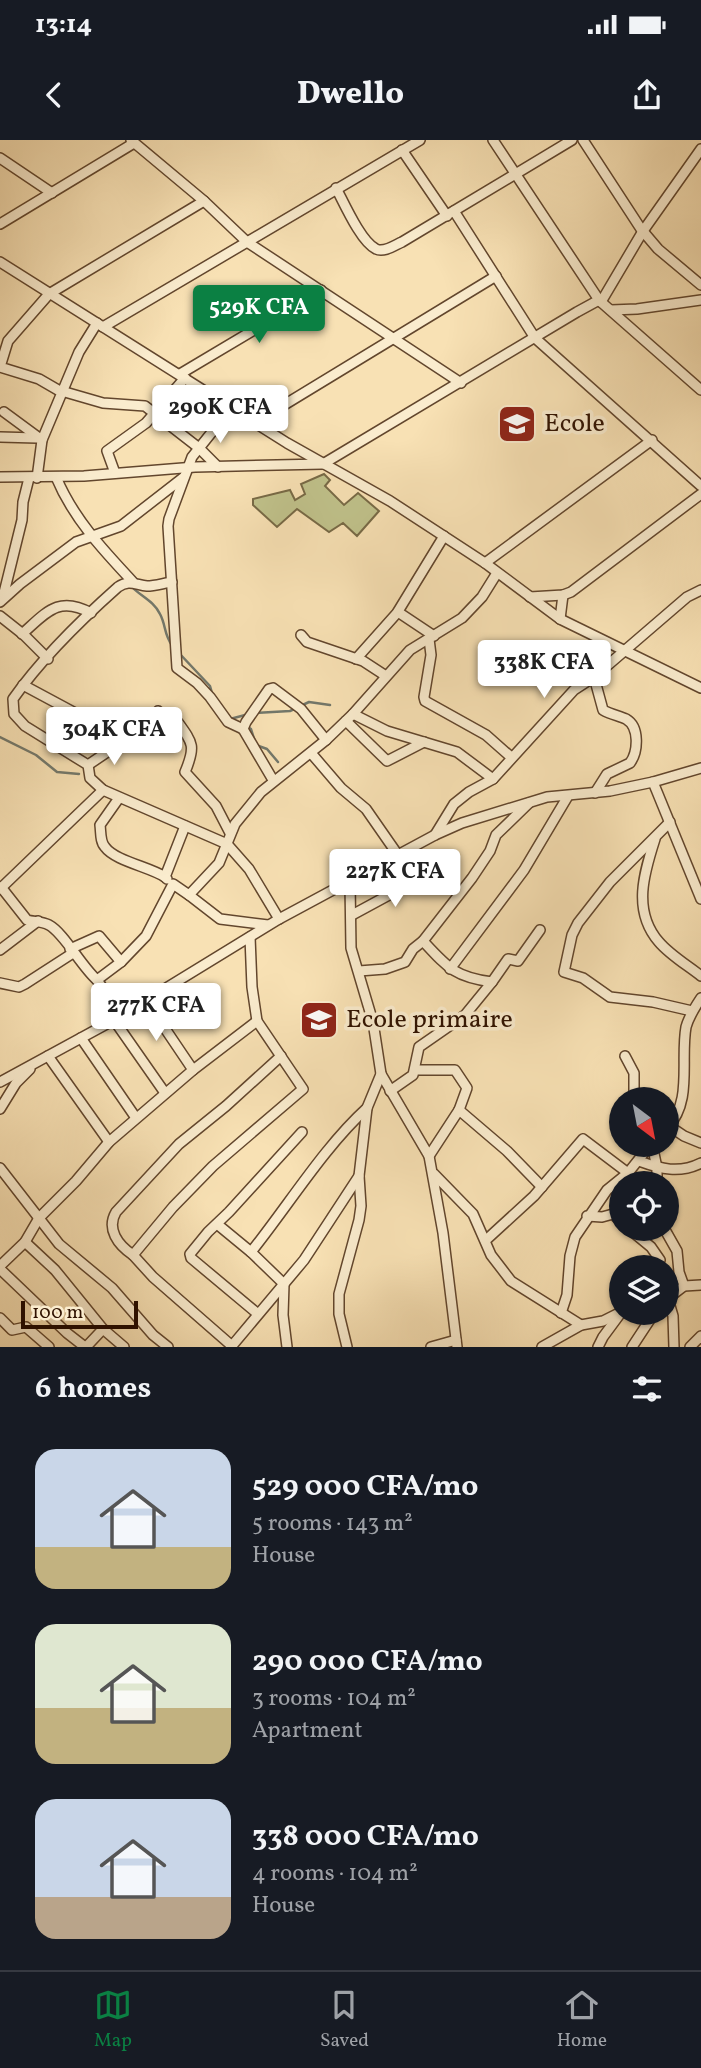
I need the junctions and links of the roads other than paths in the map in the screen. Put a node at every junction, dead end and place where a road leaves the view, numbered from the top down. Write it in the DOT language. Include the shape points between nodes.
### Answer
graph roads {
  1 [pos="420,140"];
  2 [pos="493,140"];
  3 [pos="572,140"];
  4 [pos="583,140"];
  5 [pos="133,141"];
  6 [pos="701,149"];
  7 [pos="402,150"];
  8 [pos="0,158"];
  9 [pos="517,173"];
  10 [pos="337,188"];
  11 [pos="52,193"];
  12 [pos="204,201"];
  13 [pos="450,214"];
  14 [pos="0,224"];
  15 [pos="643,231"];
  16 [pos="247,242"];
  17 [pos="0,262"];
  18 [pos="496,276"];
  19 [pos="701,285"];
  20 [pos="321,290"];
  21 [pos="49,294"];
  22 [pos="701,300"];
  23 [pos="600,301"];
  24 [pos="611,310"];
  25 [pos="100,325"];
  26 [pos="394,337"];
  27 [pos="535,338"];
  28 [pos="183,376"];
  29 [pos="461,383"];
  30 [pos="701,390"];
  31 [pos="64,391"];
  32 [pos="232,407"];
  33 [pos="4,412"];
  34 [pos="153,413"];
  35 [pos="256,422"];
  36 [pos="0,437"];
  37 [pos="40,439"];
  38 [pos="652,440"];
  39 [pos="199,448"];
  40 [pos="323,464"];
  41 [pos="218,467"];
  42 [pos="115,473"];
  43 [pos="185,473"];
  44 [pos="0,477"];
  45 [pos="57,477"];
  46 [pos="33,478"];
  47 [pos="701,486"];
  48 [pos="701,494"];
  49 [pos="91,536"];
  50 [pos="444,537"];
  51 [pos="485,563"];
  52 [pos="497,573"];
  53 [pos="133,582"];
  54 [pos="172,582"];
  55 [pos="701,590"];
  56 [pos="563,595"];
  57 [pos="690,595"];
  58 [pos="530,597"];
  59 [pos="701,597"];
  60 [pos="1,600"];
  61 [pos="398,612"];
  62 [pos="91,613"];
  63 [pos="0,616"];
  64 [pos="560,619"];
  65 [pos="22,634"];
  66 [pos="301,635"];
  67 [pos="431,638"];
  68 [pos="625,649"];
  69 [pos="48,659"];
  70 [pos="356,659"];
  71 [pos="386,676"];
  72 [pos="594,677"];
  73 [pos="23,685"];
  74 [pos="701,688"];
  75 [pos="158,711"];
  76 [pos="353,714"];
  77 [pos="345,721"];
  78 [pos="243,729"];
  79 [pos="326,740"];
  80 [pos="122,742"];
  81 [pos="424,742"];
  82 [pos="64,749"];
  83 [pos="311,753"];
  84 [pos="512,757"];
  85 [pos="88,765"];
  86 [pos="701,768"];
  87 [pos="493,779"];
  88 [pos="273,780"];
  89 [pos="653,782"];
  90 [pos="103,790"];
  91 [pos="595,793"];
  92 [pos="568,796"];
  93 [pos="119,798"];
  94 [pos="530,802"];
  95 [pos="670,822"];
  96 [pos="185,827"];
  97 [pos="230,833"];
  98 [pos="435,835"];
  99 [pos="656,835"];
  100 [pos="227,844"];
  101 [pos="398,855"];
  102 [pos="424,876"];
  103 [pos="165,877"];
  104 [pos="350,883"];
  105 [pos="173,884"];
  106 [pos="1,888"];
  107 [pos="190,895"];
  108 [pos="701,900"];
  109 [pos="352,915"];
  110 [pos="279,919"];
  111 [pos="38,921"];
  112 [pos="268,925"];
  113 [pos="540,930"];
  114 [pos="250,937"];
  115 [pos="423,941"];
  116 [pos="0,950"];
  117 [pos="71,951"];
  118 [pos="121,962"];
  119 [pos="450,969"];
  120 [pos="359,971"];
  121 [pos="701,976"];
  122 [pos="97,980"];
  123 [pos="492,982"];
  124 [pos="0,983"];
  125 [pos="150,998"];
  126 [pos="701,998"];
  127 [pos="692,1011"];
  128 [pos="118,1017"];
  129 [pos="257,1021"];
  130 [pos="81,1038"];
  131 [pos="48,1056"];
  132 [pos="281,1056"];
  133 [pos="625,1056"];
  134 [pos="36,1063"];
  135 [pos="193,1070"];
  136 [pos="415,1070"];
  137 [pos="381,1074"];
  138 [pos="0,1082"];
  139 [pos="634,1087"];
  140 [pos="390,1091"];
  141 [pos="165,1093"];
  142 [pos="679,1104"];
  143 [pos="367,1108"];
  144 [pos="0,1109"];
  145 [pos="459,1110"];
  146 [pos="136,1118"];
  147 [pos="302,1132"];
  148 [pos="679,1133"];
  149 [pos="109,1142"];
  150 [pos="701,1143"];
  151 [pos="429,1156"];
  152 [pos="641,1157"];
  153 [pos="652,1157"];
  154 [pos="639,1161"];
  155 [pos="701,1163"];
  156 [pos="0,1168"];
  157 [pos="657,1168"];
  158 [pos="625,1171"];
  159 [pos="630,1171"];
  160 [pos="433,1173"];
  161 [pos="359,1176"];
  162 [pos="542,1188"];
  163 [pos="609,1189"];
  164 [pos="609,1215"];
  165 [pos="587,1216"];
  166 [pos="39,1218"];
  167 [pos="217,1224"];
  168 [pos="486,1240"];
  169 [pos="643,1241"];
  170 [pos="671,1241"];
  171 [pos="25,1242"];
  172 [pos="251,1252"];
  173 [pos="133,1255"];
  174 [pos="657,1255"];
  175 [pos="0,1268"];
  176 [pos="284,1284"];
  177 [pos="701,1285"];
  178 [pos="684,1286"];
  179 [pos="679,1290"];
  180 [pos="561,1313"];
  181 [pos="258,1314"];
  182 [pos="0,1318"];
  183 [pos="609,1318"];
  184 [pos="581,1325"];
  185 [pos="611,1325"];
  186 [pos="646,1325"];
  187 [pos="673,1325"];
  188 [pos="103,1329"];
  189 [pos="701,1336"];
  190 [pos="457,1343"];
  191 [pos="231,1346"];
  192 [pos="49,1347"];
  193 [pos="86,1347"];
  194 [pos="124,1347"];
  195 [pos="168,1347"];
  196 [pos="286,1347"];
  197 [pos="347,1347"];
  198 [pos="431,1347"];
  199 [pos="542,1347"];
  200 [pos="598,1347"];
  201 [pos="632,1347"];
  202 [pos="674,1347"];
  203 [pos="690,1347"];
  1 -- 7 [label="street"];
  2 -- 9 [label="street"];
  3 -- 9 [label="street"];
  4 -- 15 [label="street"];
  5 -- 11 [label="street"];
  5 -- 12 [label="street"];
  6 -- 15 [label="street"];
  7 -- 10 [label="street"];
  7 -- 13 [label="street"];
  8 -- 11 [label="street"];
  9 -- 13 [label="street"];
  9 -- 23 [label="street"];
  10 -- 13 [label="street" via="375,249 402,242"];
  10 -- 16 [label="street"];
  11 -- 14 [label="street"];
  12 -- 16 [label="street"];
  12 -- 21 [label="street"];
  13 -- 18 [label="street"];
  15 -- 19 [label="street"];
  15 -- 23 [label="street"];
  16 -- 20 [label="street"];
  16 -- 25 [label="street"];
  17 -- 21 [label="street"];
  18 -- 26 [label="street"];
  18 -- 27 [label="street"];
  20 -- 26 [label="street"];
  20 -- 28 [label="street"];
  21 -- 25 [label="street"];
  21 -- 31 [label="street" via="8,341 0,367"];
  22 -- 24 [label="street"];
  23 -- 24 [label="street"];
  23 -- 27 [label="street"];
  24 -- 30 [label="street"];
  25 -- 28 [label="street"];
  25 -- 31 [label="street" via="79,352"];
  26 -- 29 [label="street"];
  26 -- 35 [label="street"];
  27 -- 29 [label="street"];
  27 -- 38 [label="street"];
  28 -- 32 [label="street"];
  28 -- 34 [label="street"];
  29 -- 40 [label="street"];
  31 -- 34 [label="street" via="103,403 145,406"];
  31 -- 37 [label="street"];
  32 -- 35 [label="street"];
  32 -- 39 [label="street"];
  33 -- 37 [label="street"];
  34 -- 39 [label="street"];
  34 -- 42 [label="street" via="146,424 107,451"];
  35 -- 40 [label="street"];
  36 -- 37 [label="street"];
  37 -- 46 [label="street"];
  38 -- 47 [label="street"];
  38 -- 51 [label="street"];
  39 -- 41 [label="street"];
  39 -- 43 [label="street"];
  40 -- 41 [label="street"];
  40 -- 50 [label="street"];
  41 -- 43 [label="street"];
  42 -- 43 [label="street"];
  42 -- 45 [label="street"];
  43 -- 49 [label="street" via="129,521"];
  43 -- 54 [label="street" via="169,519"];
  44 -- 46 [label="street"];
  45 -- 46 [label="street"];
  45 -- 49 [label="street"];
  46 -- 60 [label="street" via="23,502"];
  48 -- 56 [label="street"];
  49 -- 53 [label="street"];
  49 -- 60 [label="street" via="76,542"];
  50 -- 51 [label="street"];
  50 -- 61 [label="street"];
  51 -- 52 [label="street"];
  52 -- 58 [label="street"];
  52 -- 67 [label="street" via="462,618"];
  53 -- 54 [label="street" via="148,586"];
  53 -- 62 [label="street" via="123,583"];
  54 -- 78 [label="street" via="177,668 210,696 228,722"];
  55 -- 57 [label="street"];
  56 -- 58 [label="street"];
  56 -- 64 [label="street"];
  57 -- 59 [label="street"];
  57 -- 68 [label="street"];
  58 -- 64 [label="street"];
  61 -- 67 [label="street"];
  61 -- 70 [label="street"];
  62 -- 65 [label="street" via="59,605"];
  62 -- 69 [label="street"];
  63 -- 65 [label="street"];
  64 -- 68 [label="street"];
  65 -- 69 [label="street"];
  66 -- 70 [label="street" via="307,642"];
  67 -- 71 [label="street" via="410,650"];
  67 -- 84 [label="street" via="425,701 486,735"];
  68 -- 72 [label="street"];
  68 -- 74 [label="street"];
  69 -- 73 [label="street"];
  70 -- 71 [label="street"];
  71 -- 76 [label="street"];
  72 -- 84 [label="street" via="574,690"];
  72 -- 91 [label="street" via="602,709 630,722 635,742 633,759 607,774"];
  73 -- 82 [label="street" via="13,699 14,714 32,732"];
  73 -- 82 [label="street" via="77,714"];
  75 -- 97 [label="street" via="177,721 192,742 185,772 216,806"];
  76 -- 77 [label="street"];
  76 -- 81 [label="street"];
  77 -- 79 [label="street"];
  77 -- 81 [label="street" via="387,761"];
  78 -- 79 [label="street" via="265,692 273,688 301,709"];
  78 -- 88 [label="street"];
  79 -- 83 [label="street"];
  80 -- 85 [label="street"];
  81 -- 87 [label="street" via="460,754"];
  82 -- 85 [label="street"];
  83 -- 88 [label="street"];
  83 -- 101 [label="street" via="366,809"];
  84 -- 87 [label="street"];
  85 -- 90 [label="street" via="90,778"];
  86 -- 89 [label="street"];
  87 -- 98 [label="street" via="454,804"];
  88 -- 97 [label="street"];
  89 -- 91 [label="street"];
  89 -- 95 [label="street"];
  90 -- 93 [label="street"];
  90 -- 106 [label="street"];
  91 -- 92 [label="street"];
  92 -- 94 [label="street"];
  92 -- 119 [label="street" via="524,870"];
  93 -- 96 [label="street"];
  93 -- 103 [label="street" via="100,825 102,843 139,867"];
  94 -- 98 [label="street"];
  94 -- 115 [label="street" via="496,835 472,878"];
  95 -- 99 [label="street"];
  95 -- 108 [label="street"];
  96 -- 100 [label="street"];
  96 -- 103 [label="street"];
  97 -- 100 [label="street"];
  98 -- 101 [label="street"];
  99 -- 121 [label="street" via="642,879 641,895 650,927 663,946"];
  99 -- 127 [label="street" via="578,923 564,972 610,996"];
  100 -- 107 [label="street" via="219,863"];
  100 -- 110 [label="street" via="244,862"];
  101 -- 104 [label="street"];
  102 -- 109 [label="street"];
  103 -- 105 [label="street"];
  104 -- 109 [label="street"];
  104 -- 110 [label="street"];
  105 -- 107 [label="street"];
  105 -- 118 [label="street" via="146,936"];
  106 -- 111 [label="street" via="27,920"];
  107 -- 112 [label="street" via="220,919"];
  109 -- 120 [label="street" via="351,948"];
  110 -- 112 [label="street"];
  111 -- 116 [label="street"];
  111 -- 117 [label="street" via="56,930"];
  112 -- 114 [label="street"];
  113 -- 123 [label="street" via="518,961 508,959"];
  114 -- 125 [label="street"];
  114 -- 129 [label="street"];
  115 -- 119 [label="street"];
  115 -- 120 [label="street" via="402,964"];
  117 -- 118 [label="street" via="99,936"];
  117 -- 122 [label="street"];
  117 -- 124 [label="street" via="24,985"];
  118 -- 122 [label="street"];
  119 -- 123 [label="street"];
  120 -- 137 [label="street"];
  122 -- 128 [label="street"];
  123 -- 136 [label="street" via="465,1015 419,1047"];
  125 -- 128 [label="street"];
  125 -- 135 [label="street"];
  126 -- 127 [label="street"];
  127 -- 142 [label="street"];
  128 -- 130 [label="street"];
  128 -- 141 [label="street"];
  129 -- 132 [label="street"];
  129 -- 135 [label="street"];
  130 -- 131 [label="street"];
  130 -- 146 [label="street"];
  131 -- 134 [label="street"];
  131 -- 149 [label="street"];
  132 -- 173 [label="street" via="303,1089 213,1166"];
  132 -- 173 [label="street" via="179,1144 116,1212 113,1231"];
  133 -- 139 [label="street" via="634,1073"];
  134 -- 138 [label="street"];
  134 -- 144 [label="street"];
  135 -- 141 [label="street"];
  136 -- 140 [label="street"];
  136 -- 145 [label="street" via="457,1070 467,1088"];
  137 -- 140 [label="street"];
  137 -- 143 [label="street"];
  140 -- 151 [label="street"];
  141 -- 146 [label="street"];
  143 -- 161 [label="street"];
  143 -- 172 [label="street"];
  145 -- 151 [label="street"];
  145 -- 162 [label="street"];
  146 -- 149 [label="street"];
  147 -- 167 [label="street"];
  148 -- 150 [label="street"];
  149 -- 166 [label="street"];
  151 -- 160 [label="street"];
  152 -- 154 [label="street"];
  153 -- 157 [label="street"];
  154 -- 157 [label="street"];
  154 -- 159 [label="street"];
  155 -- 157 [label="street" via="682,1170"];
  156 -- 166 [label="street"];
  158 -- 162 [label="street" via="583,1139"];
  160 -- 168 [label="street" via="473,1214"];
  160 -- 190 [label="street"];
  161 -- 176 [label="street"];
  161 -- 197 [label="street" via="359,1220 339,1294"];
  162 -- 168 [label="street"];
  163 -- 165 [label="street"];
  164 -- 165 [label="street"];
  165 -- 180 [label="street" via="572,1242 568,1295"];
  166 -- 171 [label="street"];
  166 -- 195 [label="street" via="59,1244 112,1288"];
  167 -- 172 [label="street"];
  167 -- 181 [label="street" via="190,1256"];
  168 -- 180 [label="street" via="491,1255 511,1281"];
  169 -- 174 [label="street"];
  170 -- 178 [label="street"];
  171 -- 175 [label="street"];
  171 -- 188 [label="street" via="55,1270"];
  172 -- 176 [label="street"];
  173 -- 191 [label="street"];
  175 -- 193 [label="street"];
  176 -- 181 [label="street"];
  176 -- 196 [label="street"];
  177 -- 178 [label="street"];
  178 -- 179 [label="street"];
  180 -- 184 [label="street"];
  181 -- 191 [label="street"];
  182 -- 192 [label="street" via="12,1330 26,1327"];
  183 -- 184 [label="street"];
  184 -- 199 [label="street"];
  185 -- 200 [label="street"];
  186 -- 201 [label="street"];
  187 -- 202 [label="street"];
  188 -- 193 [label="street"];
  188 -- 194 [label="street"];
  189 -- 203 [label="street"];
  190 -- 198 [label="street"];
}
